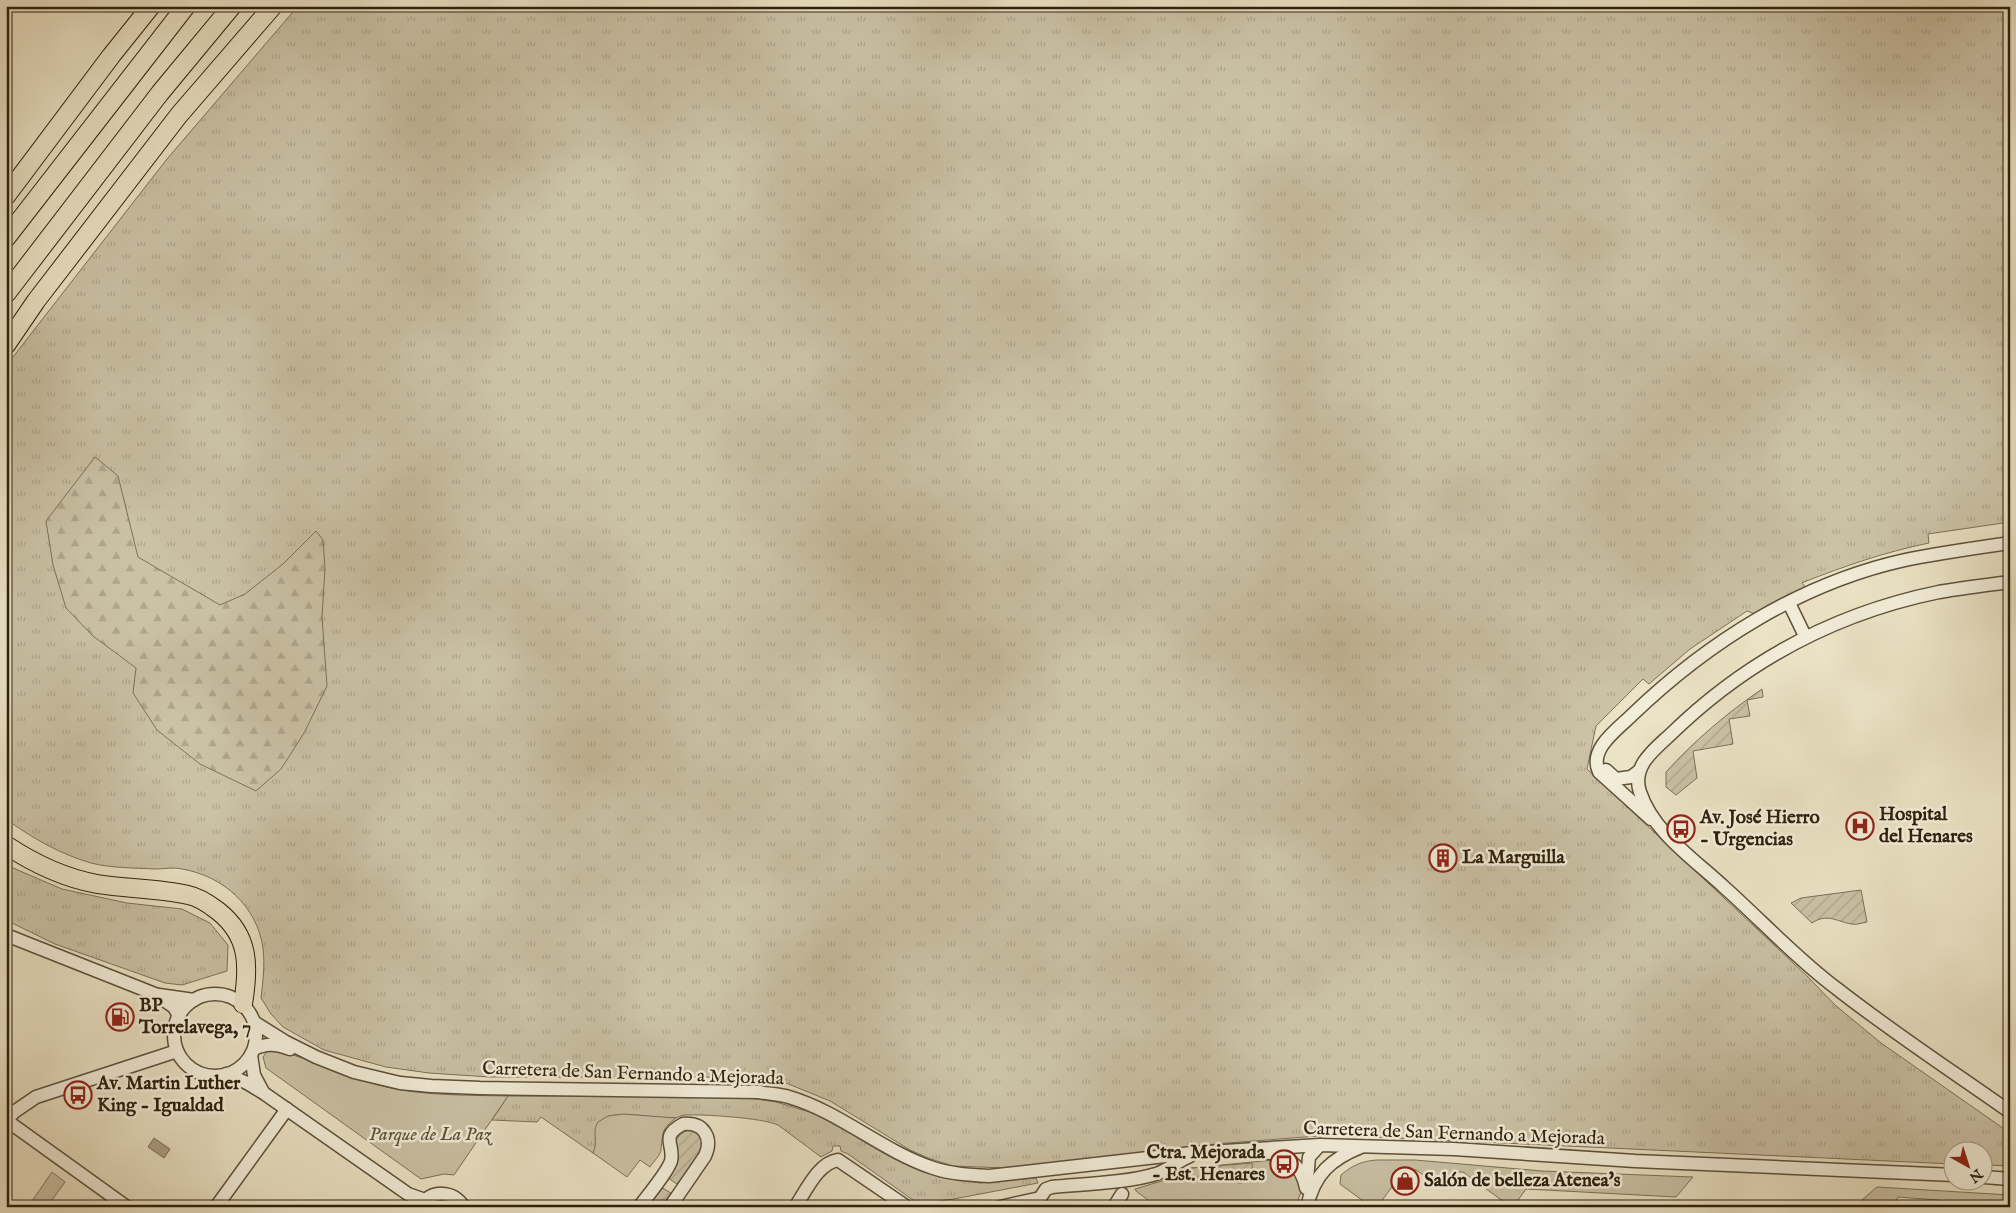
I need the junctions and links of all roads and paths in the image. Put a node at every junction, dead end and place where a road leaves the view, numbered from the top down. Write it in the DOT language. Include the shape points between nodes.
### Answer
graph roads {
  1 [pos="151,6"];
  2 [pos="186,6"];
  3 [pos="232,6"];
  4 [pos="273,6"];
  5 [pos="6,196"];
  6 [pos="6,238"];
  7 [pos="6,294"];
  8 [pos="6,345"];
  9 [pos="2010,543"];
  10 [pos="2010,582"];
  11 [pos="1789,603"];
  12 [pos="1805,636"];
  13 [pos="1598,752"];
  14 [pos="1639,771"];
  15 [pos="1660,826"];
  16 [pos="6,845"];
  17 [pos="6,935"];
  18 [pos="155,994"];
  19 [pos="194,1000"];
  20 [pos="243,1004"];
  21 [pos="179,1016"];
  22 [pos="254,1022"];
  23 [pos="177,1051"];
  24 [pos="252,1052"];
  25 [pos="316,1057"];
  26 [pos="226,1074"];
  27 [pos="265,1094"];
  28 [pos="287,1109"];
  29 [pos="2010,1112"];
  30 [pos="6,1120"];
  31 [pos="1321,1145"];
  32 [pos="1365,1145"];
  33 [pos="1247,1150"];
  34 [pos="1200,1153"];
  35 [pos="1944,1175"];
  36 [pos="1994,1178"];
  37 [pos="2010,1179"];
  38 [pos="1310,1188"];
  39 [pos="1122,1194"];
  40 [pos="421,1205"];
  41 [pos="127,1207"];
  42 [pos="216,1207"];
  43 [pos="464,1207"];
  44 [pos="640,1207"];
  45 [pos="670,1207"];
  46 [pos="795,1207"];
  47 [pos="907,1207"];
  48 [pos="1000,1207"];
  49 [pos="1114,1207"];
  50 [pos="1301,1207"];
  51 [pos="1307,1207"];
  1 -- 5 [label="highway"];
  2 -- 6 [label="highway"];
  3 -- 7 [label="highway" via="160,93"];
  4 -- 8 [label="highway" via="179,115"];
  9 -- 11 [label="street" via="1897,562 1857,574"];
  10 -- 12 [label="street" via="1941,592 1886,606"];
  11 -- 12 [label="street"];
  11 -- 13 [label="street" via="1709,650 1672,679"];
  12 -- 14 [label="street" via="1731,682 1686,719 1646,759"];
  13 -- 14 [label="street" via="1601,764 1616,779 1631,777"];
  13 -- 15 [label="street" via="1596,765 1599,772"];
  14 -- 15 [label="street" via="1640,794"];
  15 -- 29 [label="street" via="1834,987"];
  16 -- 20 [label="highway" via="47,869 96,884 174,892 209,904 226,917 239,934 246,956"];
  17 -- 18 [label="street"];
  18 -- 19 [label="street"];
  18 -- 21 [label="street" via="174,1007"];
  19 -- 20 [label="street" via="203,995 220,994"];
  19 -- 21 [label="street"];
  20 -- 22 [label="street"];
  21 -- 23 [label="street" via="175,1027"];
  22 -- 24 [label="street" via="256,1031"];
  22 -- 25 [label="street, Carretera de San Fernando a Mejorada"];
  23 -- 26 [label="street" via="197,1072 212,1076"];
  23 -- 30 [label="street" via="36,1097"];
  24 -- 25 [label="street, Carretera de San Fernando a Mejorada" via="273,1044"];
  24 -- 26 [label="street" via="241,1067"];
  24 -- 27 [label="street" via="254,1075"];
  25 -- 34 [label="street, Carretera de San Fernando a Mejorada" via="380,1079 431,1086 759,1092 786,1096 807,1103 914,1160 968,1175 989,1176"];
  26 -- 27 [label="street"];
  27 -- 28 [label="street"];
  28 -- 40 [label="street"];
  28 -- 42 [label="street"];
  30 -- 41 [label="street"];
  31 -- 32 [label="street, Carretera de San Fernando a Mejorada"];
  31 -- 33 [label="street, Carretera de San Fernando a Mejorada"];
  31 -- 38 [label="street" via="1310,1157"];
  32 -- 35 [label="street, Carretera de San Fernando a Mejorada"];
  32 -- 38 [label="street" via="1330,1163"];
  33 -- 34 [label="street, Carretera de San Fernando a Mejorada"];
  33 -- 38 [label="street" via="1274,1153 1288,1159 1299,1169"];
  34 -- 48 [label="street" via="1154,1174 1052,1187 1046,1189 1040,1198"];
  36 -- 37 [label="street"];
  38 -- 50 [label="street"];
  38 -- 51 [label="street"];
  39 -- 49 [label="street"];
  40 -- 43 [label="street" via="434,1195 450,1194"];
  44 -- 45 [label="street" via="670,1164 669,1138 672,1133 683,1124 698,1126 708,1138 708,1149"];
  46 -- 47 [label="street" via="828,1162 838,1160"];
}
